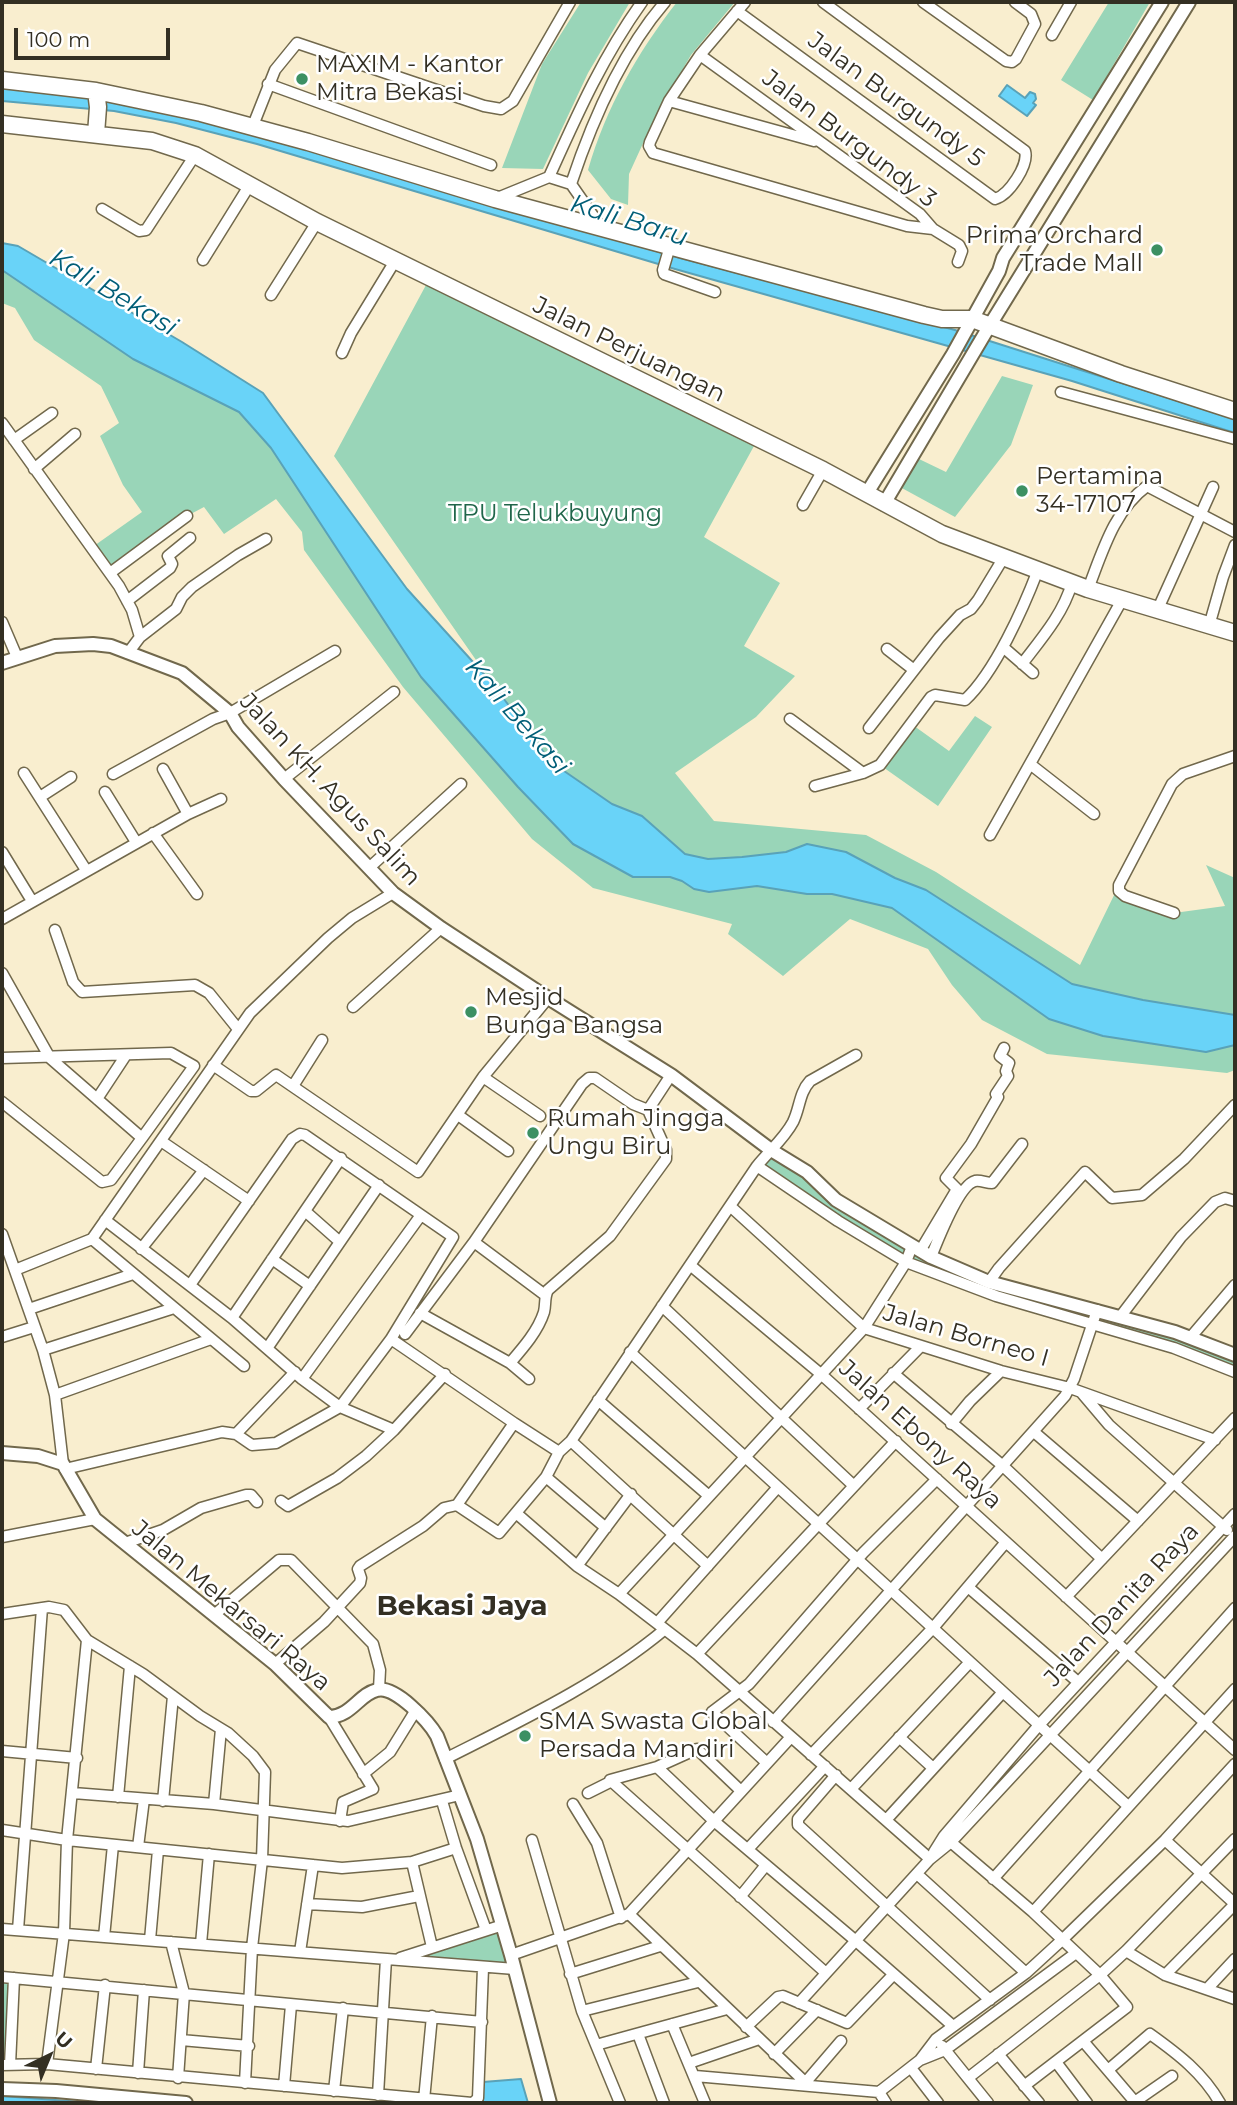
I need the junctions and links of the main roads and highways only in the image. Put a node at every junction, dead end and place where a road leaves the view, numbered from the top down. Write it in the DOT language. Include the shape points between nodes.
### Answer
graph roads {
  1 [pos="2,80"];
  2 [pos="97,93"];
  3 [pos="2,124"];
  4 [pos="96,134"];
  5 [pos="1235,411"];
  6 [pos="1235,633"];
  1 -- 2 [label="main road"];
  2 -- 4 [label="main road"];
  2 -- 5 [label="main road" via="201,113 669,248 969,325"];
  3 -- 4 [label="main road, Jalan Perjuangan"];
  4 -- 6 [label="main road, Jalan Perjuangan" via="152,141 194,155 317,222 822,470 942,534 1088,589"];
}
